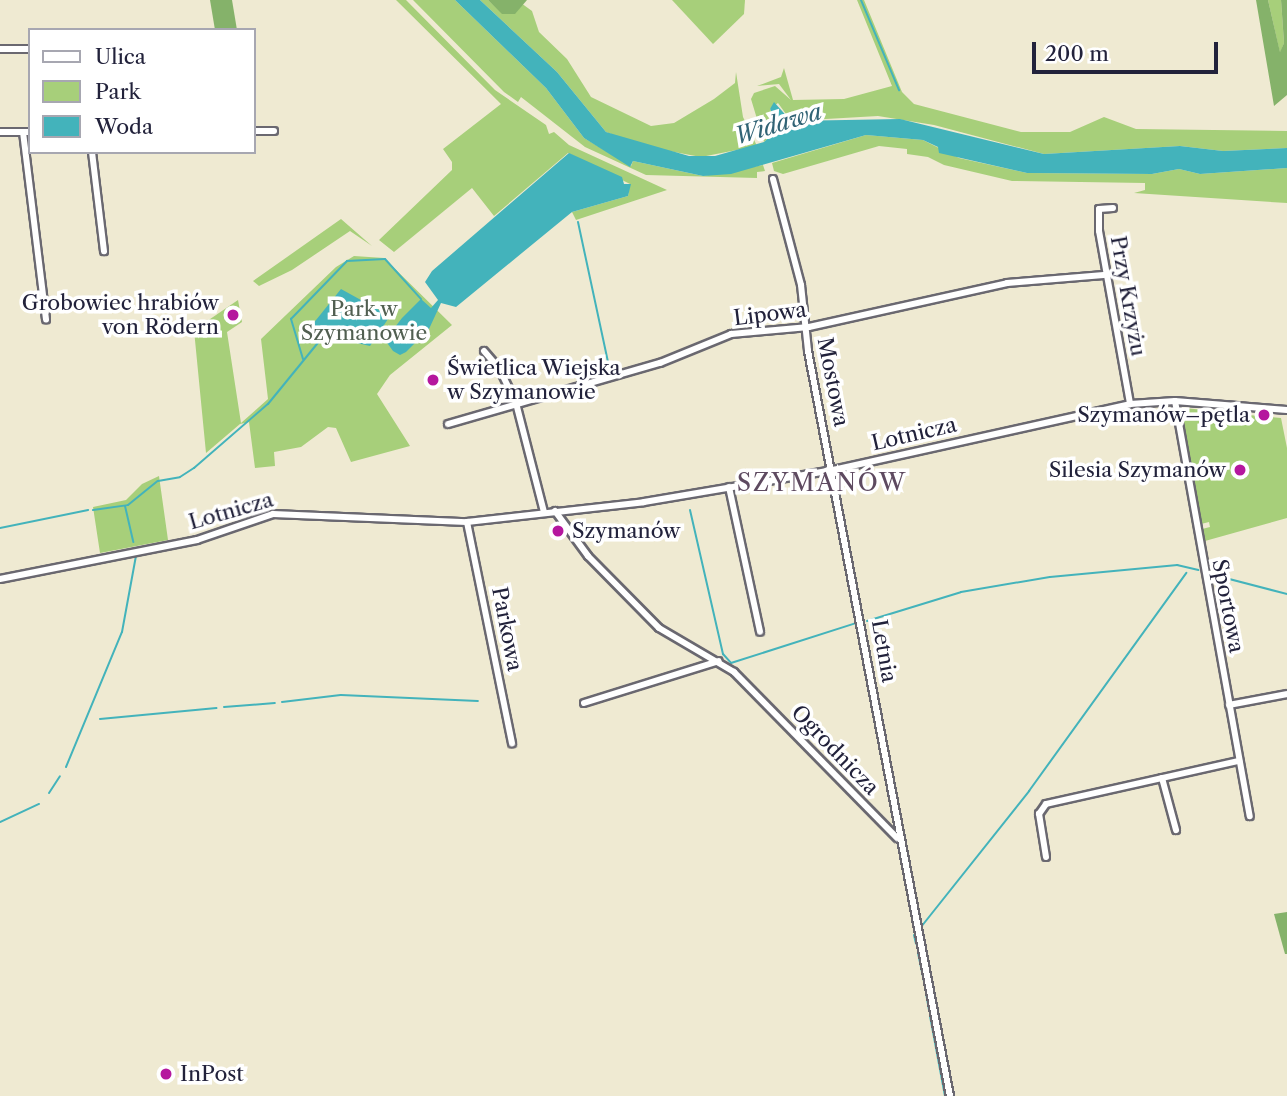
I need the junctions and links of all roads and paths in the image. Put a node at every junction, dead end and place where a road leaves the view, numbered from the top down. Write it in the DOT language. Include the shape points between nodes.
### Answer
graph roads {
  1 [pos="28,48"];
  2 [pos="0,49"];
  3 [pos="256,131"];
  4 [pos="274,131"];
  5 [pos="0,132"];
  6 [pos="26,132"];
  7 [pos="28,151"];
  8 [pos="28,154"];
  9 [pos="92,154"];
  10 [pos="773,178"];
  11 [pos="1113,208"];
  12 [pos="104,250"];
  13 [pos="1104,275"];
  14 [pos="46,320"];
  15 [pos="804,327"];
  16 [pos="484,351"];
  17 [pos="1175,401"];
  18 [pos="516,402"];
  19 [pos="1130,404"];
  20 [pos="1287,410"];
  21 [pos="448,424"];
  22 [pos="833,470"];
  23 [pos="729,487"];
  24 [pos="549,512"];
  25 [pos="467,522"];
  26 [pos="0,579"];
  27 [pos="760,632"];
  28 [pos="719,661"];
  29 [pos="1287,694"];
  30 [pos="584,703"];
  31 [pos="1229,705"];
  32 [pos="512,743"];
  33 [pos="1239,761"];
  34 [pos="1162,778"];
  35 [pos="1250,817"];
  36 [pos="1176,830"];
  37 [pos="898,839"];
  38 [pos="1046,857"];
  39 [pos="950,1096"];
  1 -- 2 [label="street"];
  3 -- 4 [label="street"];
  5 -- 6 [label="street"];
  6 -- 7 [label="street"];
  8 -- 14 [label="street"];
  9 -- 12 [label="street"];
  10 -- 15 [label="street, Mostowa" via="801,285"];
  11 -- 13 [label="street, Przy Krzyżu" via="1099,209"];
  13 -- 15 [label="street, Lipowa" via="1007,282"];
  13 -- 19 [label="street, Przy Krzyżu"];
  15 -- 18 [label="street, Lipowa" via="731,334 660,363"];
  15 -- 22 [label="street, Mostowa"];
  16 -- 18 [label="street, Ogrodnicza" via="499,368"];
  17 -- 19 [label="street, Lotnicza"];
  17 -- 20 [label="street, Lotnicza"];
  17 -- 31 [label="street, Sportowa"];
  18 -- 21 [label="street, Lipowa"];
  18 -- 24 [label="street, Ogrodnicza"];
  19 -- 22 [label="street, Lotnicza"];
  22 -- 23 [label="street, Lotnicza"];
  22 -- 37 [label="street, Letnia"];
  23 -- 24 [label="street, Lotnicza"];
  23 -- 27 [label="street"];
  24 -- 25 [label="street, Lotnicza"];
  24 -- 28 [label="street, Ogrodnicza" via="659,628"];
  25 -- 26 [label="street, Lotnicza" via="273,514 197,540"];
  25 -- 32 [label="street, Parkowa"];
  28 -- 30 [label="street"];
  28 -- 37 [label="street, Ogrodnicza"];
  29 -- 31 [label="street"];
  31 -- 33 [label="street, Sportowa"];
  33 -- 34 [label="street"];
  33 -- 35 [label="street, Sportowa"];
  34 -- 36 [label="street"];
  34 -- 38 [label="street" via="1042,807"];
  37 -- 39 [label="street"];
}
